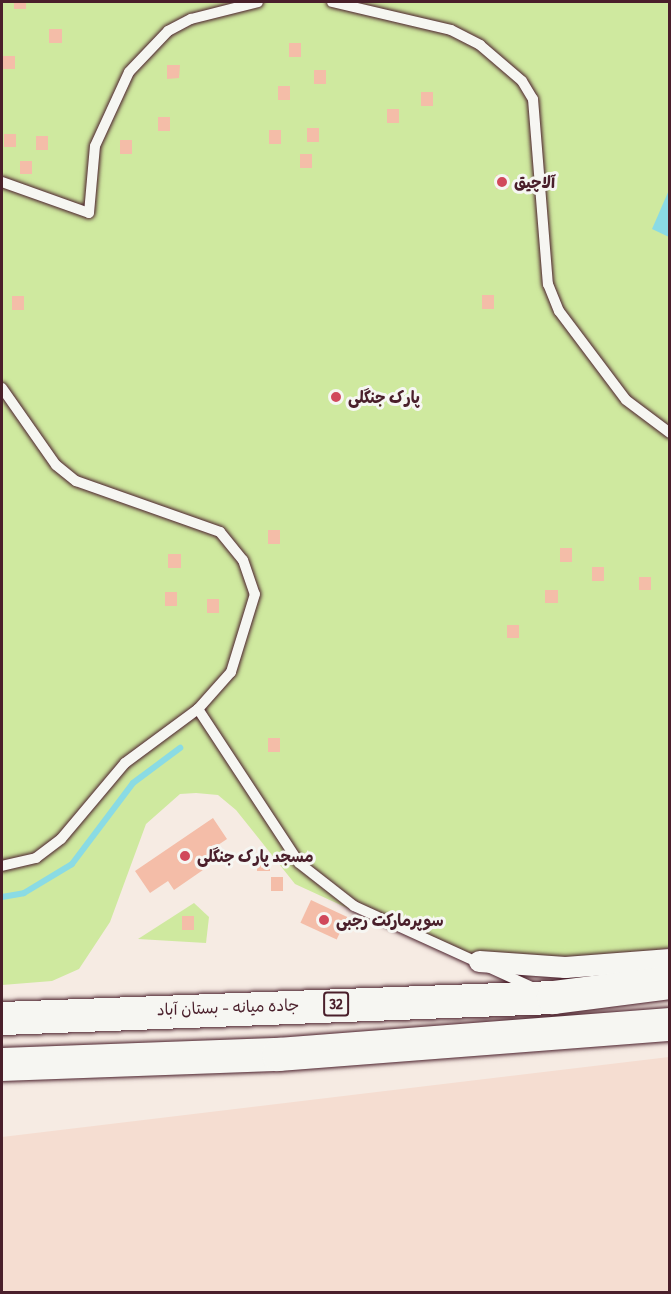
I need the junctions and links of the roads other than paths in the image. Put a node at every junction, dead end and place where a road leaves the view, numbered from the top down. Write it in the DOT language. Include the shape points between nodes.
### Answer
graph roads {
  1 [pos="258,2"];
  2 [pos="332,2"];
  3 [pos="2,182"];
  4 [pos="2,388"];
  5 [pos="669,433"];
  6 [pos="198,709"];
  7 [pos="2,866"];
  8 [pos="669,959"];
  9 [pos="478,961"];
  10 [pos="669,982"];
  11 [pos="552,997"];
  12 [pos="2,1018"];
  13 [pos="669,1024"];
  14 [pos="2,1064"];
  1 -- 3 [label="lane" via="191,19 168,31 129,72 95,146 89,213"];
  2 -- 5 [label="lane" via="451,30 480,45 522,81 533,99 548,284 559,311 626,400"];
  4 -- 6 [label="lane" via="39,446 76,481 205,523 243,561 255,594 246,633 231,672"];
  6 -- 7 [label="lane" via="125,764 61,839 36,858"];
  6 -- 9 [label="lane" via="299,863 354,906"];
  8 -- 9 [label="street" via="565,967"];
  9 -- 11 [label="lane"];
  10 -- 11 [label="main road, جاده میانه - بستان آباد / 32"];
  11 -- 12 [label="main road, جاده میانه - بستان آباد / 32"];
  13 -- 14 [label="main road" via="278,1054"];
}
